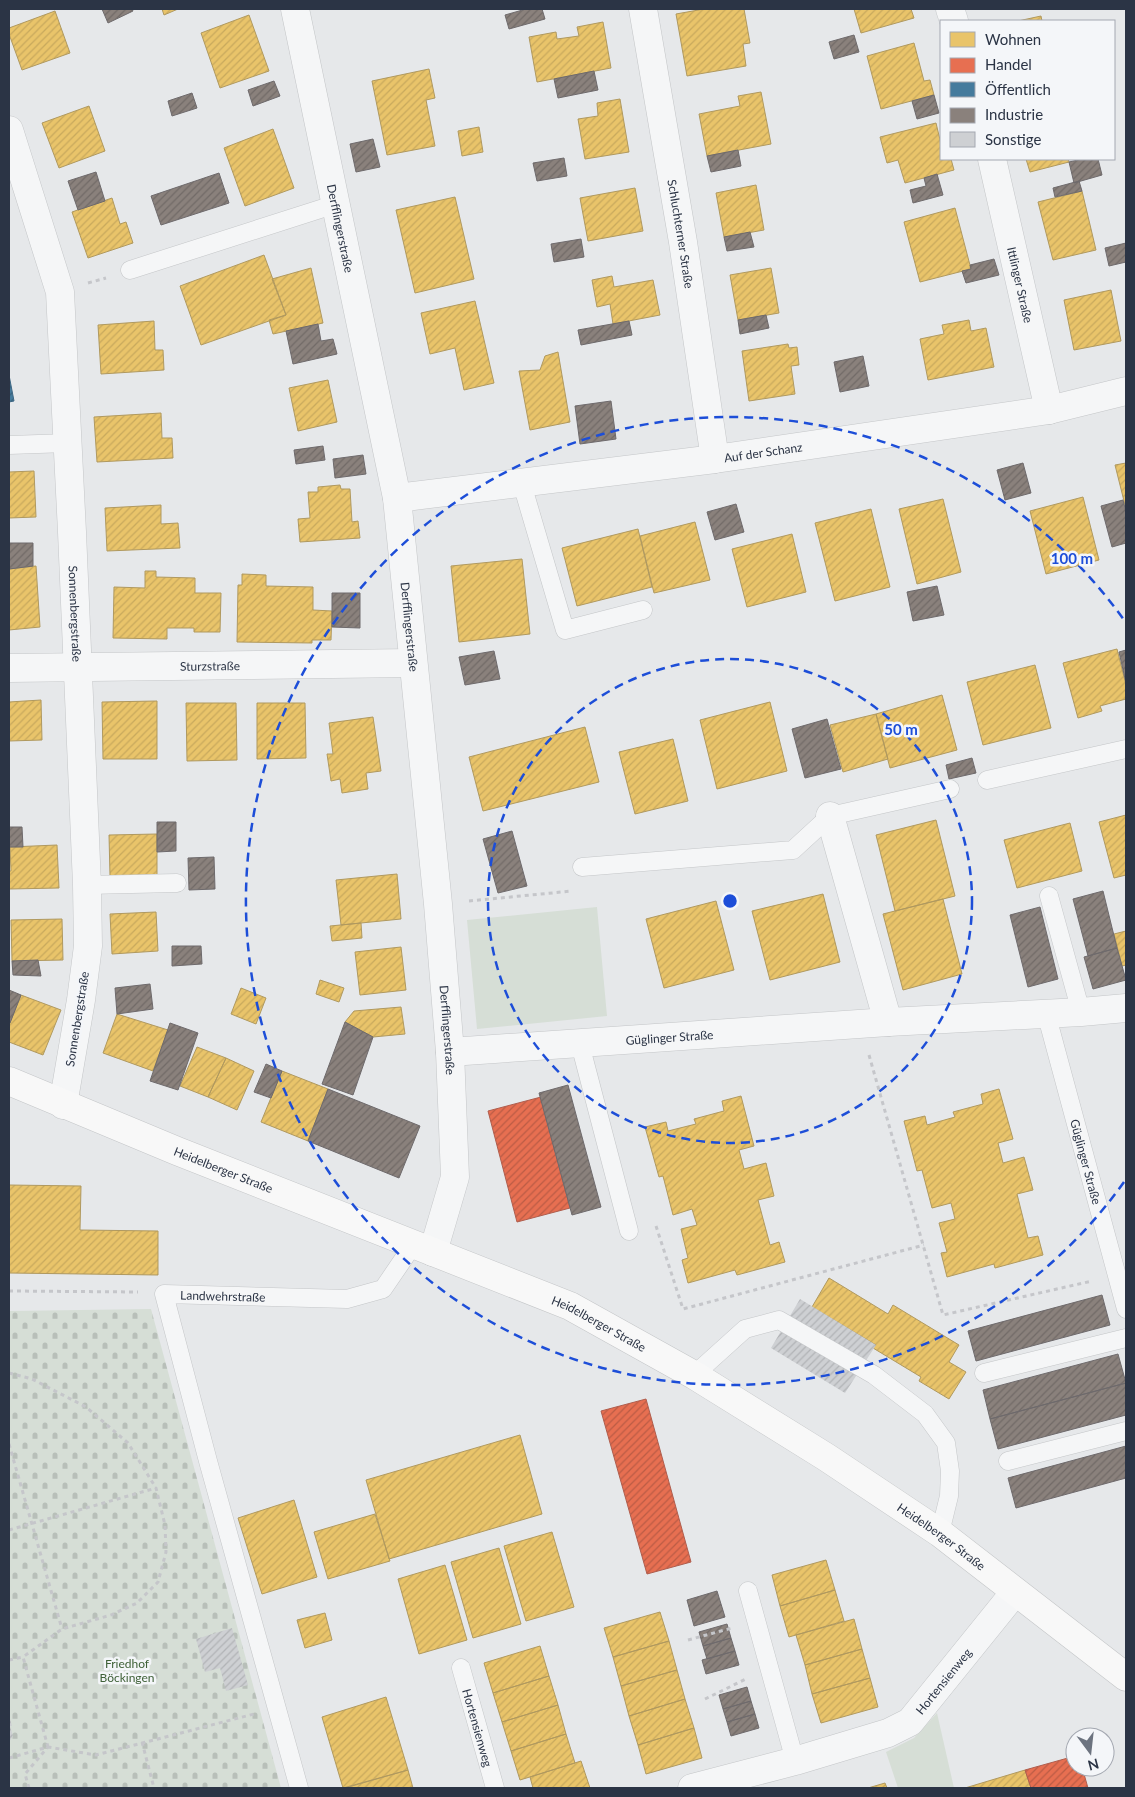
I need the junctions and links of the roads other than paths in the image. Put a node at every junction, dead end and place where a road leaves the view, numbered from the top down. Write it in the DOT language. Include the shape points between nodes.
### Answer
graph roads {
  1 [pos="294,9"];
  2 [pos="643,9"];
  3 [pos="9,130"];
  4 [pos="992,160"];
  5 [pos="336,204"];
  6 [pos="130,270"];
  7 [pos="1126,391"];
  8 [pos="1049,410"];
  9 [pos="68,443"];
  10 [pos="9,445"];
  11 [pos="714,459"];
  12 [pos="522,484"];
  13 [pos="396,498"];
  14 [pos="643,610"];
  15 [pos="412,663"];
  16 [pos="78,667"];
  17 [pos="9,668"];
  18 [pos="1126,749"];
  19 [pos="987,780"];
  20 [pos="950,788"];
  21 [pos="830,816"];
  22 [pos="582,867"];
  23 [pos="176,883"];
  24 [pos="87,885"];
  25 [pos="1050,896"];
  26 [pos="1126,1008"];
  27 [pos="1081,1012"];
  28 [pos="1046,1013"];
  29 [pos="888,1022"];
  30 [pos="580,1044"];
  31 [pos="450,1052"];
  32 [pos="9,1081"];
  33 [pos="63,1105"];
  34 [pos="629,1231"];
  35 [pos="423,1248"];
  36 [pos="1126,1309"];
  37 [pos="1126,1338"];
  38 [pos="984,1373"];
  39 [pos="694,1375"];
  40 [pos="1126,1431"];
  41 [pos="1008,1461"];
  42 [pos="940,1533"];
  43 [pos="748,1591"];
  44 [pos="1015,1592"];
  45 [pos="461,1668"];
  46 [pos="1126,1677"];
  47 [pos="795,1761"];
  48 [pos="298,1788"];
  49 [pos="495,1788"];
  50 [pos="692,1788"];
  1 -- 5 [label="street, Derfflingerstraße"];
  2 -- 11 [label="street, Schluchterner Straße" via="683,242"];
  3 -- 9 [label="street, Sonnenbergstraße" via="60,292"];
  4 -- 8 [label="street, Ittlinger Straße"];
  5 -- 6 [label="lane"];
  5 -- 13 [label="street, Derfflingerstraße"];
  7 -- 8 [label="street, Auf der Schanz"];
  8 -- 11 [label="street, Auf der Schanz"];
  9 -- 10 [label="lane"];
  9 -- 16 [label="street, Sonnenbergstraße"];
  11 -- 12 [label="street, Auf der Schanz"];
  12 -- 13 [label="street, Auf der Schanz"];
  12 -- 14 [label="lane" via="565,630"];
  13 -- 15 [label="street, Derfflingerstraße"];
  15 -- 16 [label="street, Sturzstraße"];
  15 -- 31 [label="street, Derfflingerstraße"];
  16 -- 17 [label="street, Sturzstraße"];
  16 -- 24 [label="street, Sonnenbergstraße"];
  18 -- 19 [label="lane"];
  20 -- 21 [label="lane"];
  21 -- 22 [label="lane" via="793,850"];
  21 -- 29 [label="street"];
  23 -- 24 [label="lane"];
  24 -- 33 [label="street, Sonnenbergstraße" via="88,946"];
  25 -- 27 [label="lane"];
  26 -- 27 [label="street, Güglinger Straße"];
  27 -- 28 [label="street, Güglinger Straße"];
  28 -- 29 [label="street, Güglinger Straße"];
  28 -- 36 [label="lane, Güglinger Straße"];
  29 -- 30 [label="street, Güglinger Straße"];
  30 -- 31 [label="street, Güglinger Straße"];
  30 -- 34 [label="lane"];
  31 -- 35 [label="street, Derfflingerstraße" via="455,1177"];
  32 -- 33 [label="main road, Heidelberger Straße"];
  33 -- 35 [label="main road, Heidelberger Straße"];
  35 -- 39 [label="main road, Heidelberger Straße" via="570,1306"];
  35 -- 48 [label="lane, Landwehrstraße" via="383,1288 347,1299 164,1294"];
  37 -- 38 [label="lane"];
  39 -- 42 [label="main road, Heidelberger Straße"];
  39 -- 42 [label="lane" via="744,1329 779,1320 874,1375 925,1414 946,1443 949,1496"];
  40 -- 41 [label="lane"];
  42 -- 44 [label="main road, Heidelberger Straße"];
  43 -- 47 [label="lane"];
  44 -- 46 [label="main road, Heidelberger Straße"];
  44 -- 47 [label="street, Hortensienweg" via="910,1722 888,1733"];
  45 -- 49 [label="lane, Hortensienweg"];
  47 -- 50 [label="street, Hortensienweg"];
}
